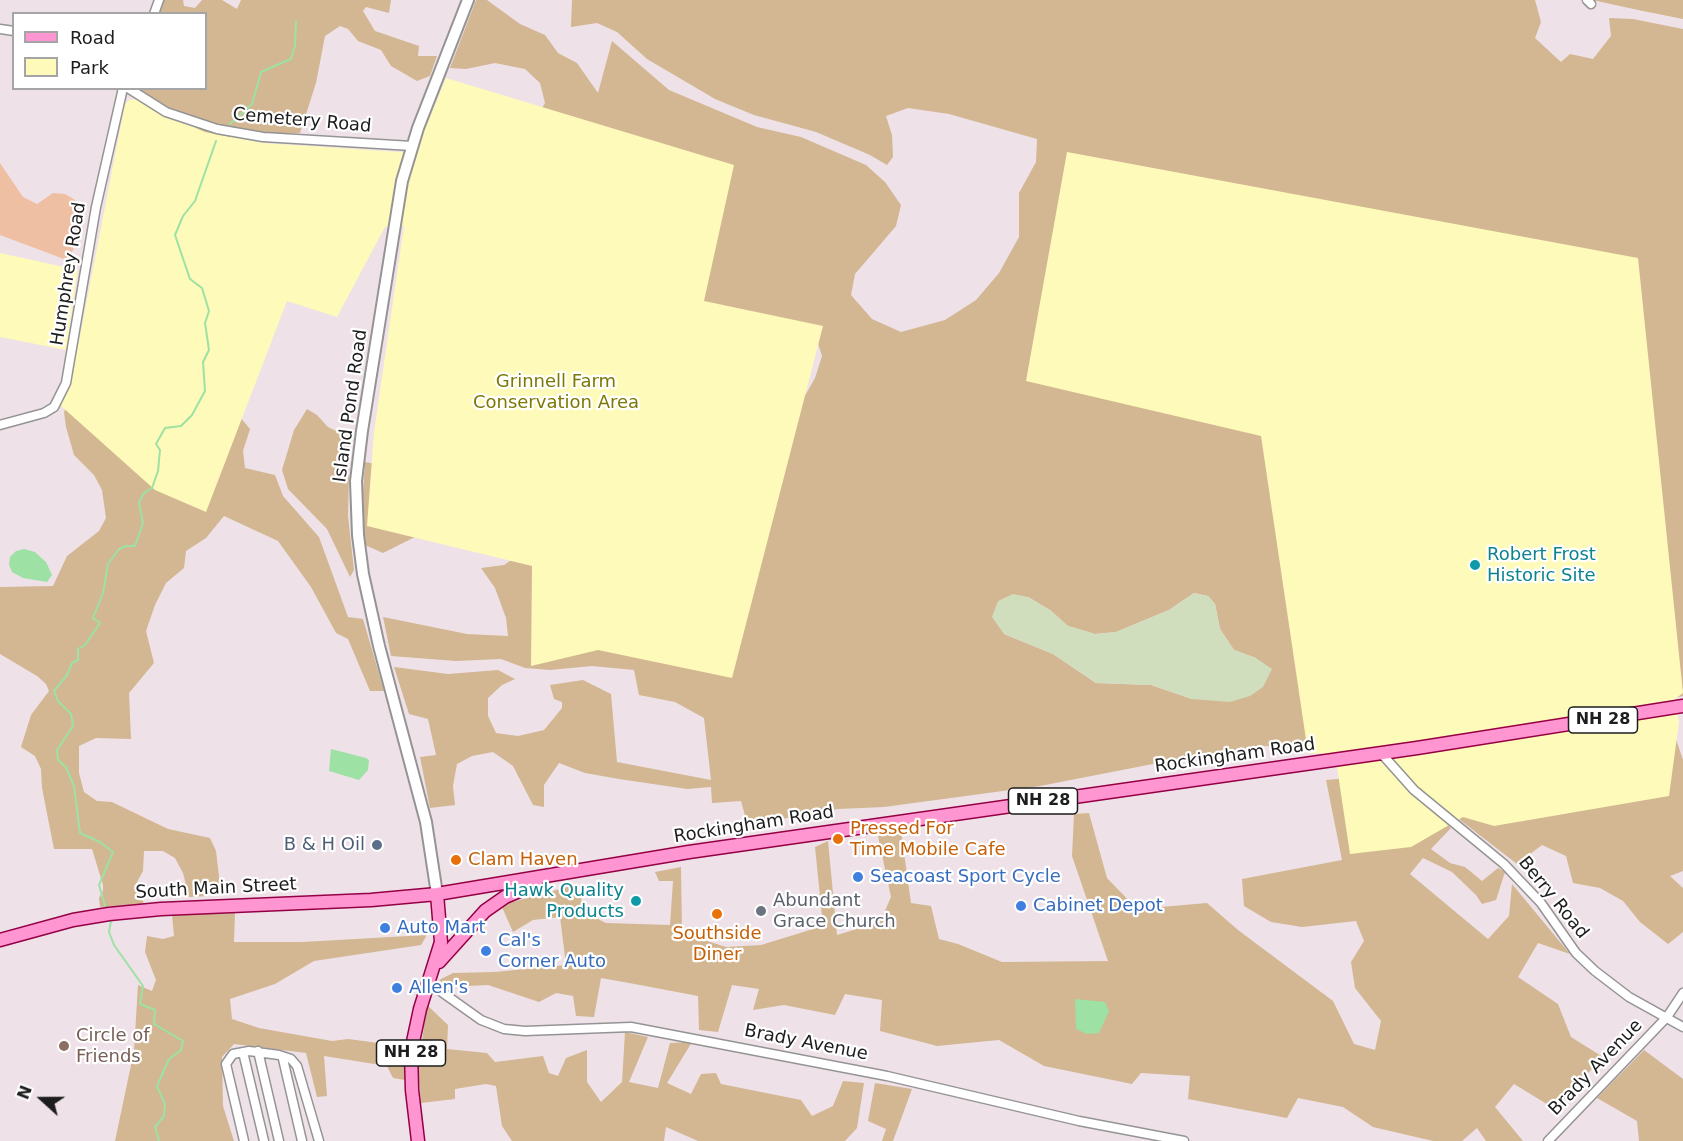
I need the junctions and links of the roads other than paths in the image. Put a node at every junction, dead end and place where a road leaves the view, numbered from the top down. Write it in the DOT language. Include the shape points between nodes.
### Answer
graph roads {
  1 [pos="468,0"];
  2 [pos="123,90"];
  3 [pos="131,90"];
  4 [pos="412,146"];
  5 [pos="0,425"];
  6 [pos="1683,706"];
  7 [pos="1381,753"];
  8 [pos="564,874"];
  9 [pos="437,894"];
  10 [pos="0,940"];
  11 [pos="434,967"];
  12 [pos="429,983"];
  13 [pos="1683,993"];
  14 [pos="1667,1017"];
  15 [pos="1683,1027"];
  16 [pos="258,1051"];
  17 [pos="243,1052"];
  18 [pos="283,1059"];
  19 [pos="244,1141"];
  20 [pos="264,1141"];
  21 [pos="279,1141"];
  22 [pos="302,1141"];
  23 [pos="319,1141"];
  24 [pos="418,1141"];
  25 [pos="1184,1141"];
  26 [pos="1548,1141"];
  1 -- 4 [label="street, Island Pond Road"];
  2 -- 5 [label="street, Humphrey Road" via="96,207 66,383 54,407"];
  3 -- 4 [label="street, Cemetery Road" via="166,112 217,129 274,138"];
  4 -- 9 [label="street, Island Pond Road" via="397,206 362,431 356,514 371,612 424,813"];
  6 -- 7 [label="main road, Rockingham Road / NH 28"];
  7 -- 8 [label="main road, Rockingham Road / NH 28"];
  7 -- 14 [label="street, Berry Road" via="1414,790 1504,864 1595,971 1629,997"];
  8 -- 9 [label="main road, Rockingham Road / NH 28"];
  8 -- 11 [label="main road, NH 28" via="517,891 495,904 471,924"];
  9 -- 10 [label="main road, South Main Street" via="109,914"];
  9 -- 11 [label="main road, NH 28" via="442,932"];
  11 -- 12 [label="main road, NH 28"];
  12 -- 24 [label="main road, NH 28" via="411,1051"];
  12 -- 25 [label="street, Brady Avenue" via="481,1020 504,1029 641,1028 868,1072"];
  13 -- 14 [label="street, Brady Avenue"];
  14 -- 15 [label="street, Berry Road"];
  14 -- 26 [label="street, Brady Avenue"];
  16 -- 17 [label="street"];
  16 -- 18 [label="street"];
  16 -- 21 [label="street"];
  17 -- 19 [label="street" via="233,1054 226,1064"];
  17 -- 20 [label="street"];
  18 -- 22 [label="street"];
  18 -- 23 [label="street" via="291,1059 297,1066"];
}
